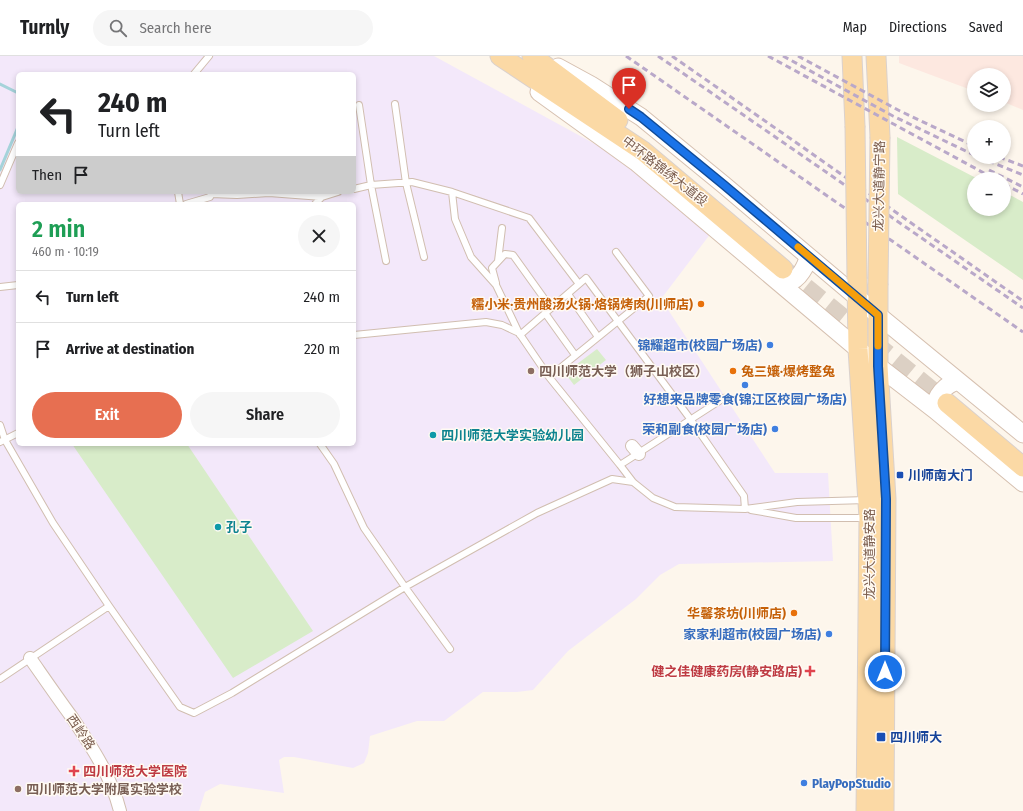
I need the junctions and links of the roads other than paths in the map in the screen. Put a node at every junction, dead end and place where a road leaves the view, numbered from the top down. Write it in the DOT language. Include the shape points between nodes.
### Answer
graph roads {
  1 [pos="209,56"];
  2 [pos="493,56"];
  3 [pos="500,56"];
  4 [pos="532,56"];
  5 [pos="537,56"];
  6 [pos="852,56"];
  7 [pos="876,56"];
  8 [pos="196,72"];
  9 [pos="359,104"];
  10 [pos="395,104"];
  11 [pos="16,148"];
  12 [pos="406,183"];
  13 [pos="0,185"];
  14 [pos="371,185"];
  15 [pos="356,189"];
  16 [pos="452,192"];
  17 [pos="210,194"];
  18 [pos="282,194"];
  19 [pos="330,194"];
  20 [pos="322,197"];
  21 [pos="191,202"];
  22 [pos="317,202"];
  23 [pos="502,228"];
  24 [pos="500,245"];
  25 [pos="616,252"];
  26 [pos="513,255"];
  27 [pos="424,257"];
  28 [pos="386,261"];
  29 [pos="498,261"];
  30 [pos="791,266"];
  31 [pos="579,284"];
  32 [pos="16,285"];
  33 [pos="496,285"];
  34 [pos="0,287"];
  35 [pos="568,294"];
  36 [pos="858,298"];
  37 [pos="551,308"];
  38 [pos="546,313"];
  39 [pos="878,315"];
  40 [pos="618,321"];
  41 [pos="519,334"];
  42 [pos="356,336"];
  43 [pos="598,337"];
  44 [pos="858,349"];
  45 [pos="575,355"];
  46 [pos="878,366"];
  47 [pos="549,377"];
  48 [pos="949,397"];
  49 [pos="724,398"];
  50 [pos="691,420"];
  51 [pos="0,425"];
  52 [pos="16,434"];
  53 [pos="1023,434"];
  54 [pos="3,441"];
  55 [pos="321,446"];
  56 [pos="1023,450"];
  57 [pos="620,465"];
  58 [pos="1023,467"];
  59 [pos="633,482"];
  60 [pos="1023,483"];
  61 [pos="878,508"];
  62 [pos="745,509"];
  63 [pos="405,587"];
  64 [pos="109,606"];
  65 [pos="450,649"];
  66 [pos="30,658"];
  67 [pos="0,679"];
  68 [pos="120,811"];
  69 [pos="866,811"];
  70 [pos="884,811"];
  1 -- 8 [label="lane"];
  2 -- 30 [label="main road" via="636,162"];
  3 -- 30 [label="main road, 中环路锦绣大道段" via="643,151"];
  4 -- 30 [label="main road, 中环路锦绣大道段" via="631,130"];
  5 -- 30 [label="main road" via="591,85 641,117 724,185"];
  6 -- 36 [label="main road, 龙兴大道静宁路, bridge"];
  7 -- 39 [label="main road, 龙兴大道静宁路, bridge" via="880,137"];
  9 -- 14 [label="lane"];
  10 -- 12 [label="lane"];
  11 -- 13 [label="lane"];
  12 -- 14 [label="lane"];
  12 -- 16 [label="lane" via="412,182"];
  12 -- 27 [label="lane"];
  14 -- 15 [label="lane"];
  14 -- 28 [label="lane"];
  16 -- 31 [label="lane" via="529,218"];
  16 -- 33 [label="lane" via="455,218 471,258"];
  17 -- 21 [label="lane"];
  18 -- 20 [label="lane"];
  19 -- 20 [label="lane"];
  20 -- 22 [label="lane"];
  23 -- 24 [label="lane"];
  24 -- 26 [label="lane"];
  24 -- 29 [label="lane"];
  25 -- 40 [label="lane" via="649,296"];
  26 -- 29 [label="lane" via="505,254"];
  26 -- 37 [label="lane"];
  29 -- 33 [label="lane" via="492,268"];
  30 -- 36 [label="main road"];
  30 -- 44 [label="main road"];
  31 -- 35 [label="lane"];
  31 -- 40 [label="lane" via="586,278"];
  32 -- 34 [label="lane"];
  33 -- 41 [label="lane"];
  35 -- 37 [label="lane"];
  35 -- 43 [label="lane"];
  36 -- 39 [label="main road"];
  36 -- 44 [label="main road, 龙兴大道静安路"];
  37 -- 38 [label="lane"];
  38 -- 41 [label="lane"];
  38 -- 45 [label="lane"];
  39 -- 46 [label="main road, 龙兴大道静安路"];
  39 -- 48 [label="main road"];
  40 -- 43 [label="lane"];
  40 -- 50 [label="lane"];
  41 -- 42 [label="lane" via="502,325 486,322"];
  41 -- 47 [label="lane"];
  43 -- 45 [label="lane"];
  44 -- 46 [label="main road"];
  44 -- 61 [label="main road, 龙兴大道静安路"];
  45 -- 47 [label="lane"];
  46 -- 48 [label="main road"];
  46 -- 61 [label="main road, 龙兴大道静安路"];
  47 -- 57 [label="lane"];
  48 -- 53 [label="main road"];
  48 -- 56 [label="main road"];
  48 -- 58 [label="main road"];
  48 -- 60 [label="main road"];
  49 -- 50 [label="lane"];
  50 -- 57 [label="lane" via="635,450"];
  50 -- 62 [label="lane" via="744,496"];
  51 -- 54 [label="lane"];
  52 -- 54 [label="lane"];
  54 -- 64 [label="lane" via="53,523"];
  55 -- 63 [label="lane" via="334,464 364,528"];
  57 -- 59 [label="lane"];
  59 -- 62 [label="lane" via="653,498 675,507"];
  59 -- 63 [label="lane" via="612,479 537,513"];
  61 -- 62 [label="lane" via="797,502"];
  61 -- 62 [label="lane" via="796,518"];
  61 -- 69 [label="main road, 龙兴大道静安路"];
  61 -- 70 [label="main road, 龙兴大道静安路"];
  63 -- 64 [label="lane" via="194,713 180,707"];
  63 -- 65 [label="lane"];
  64 -- 66 [label="lane"];
  66 -- 67 [label="lane"];
  66 -- 68 [label="street, 西岭路" via="105,770"];
}
